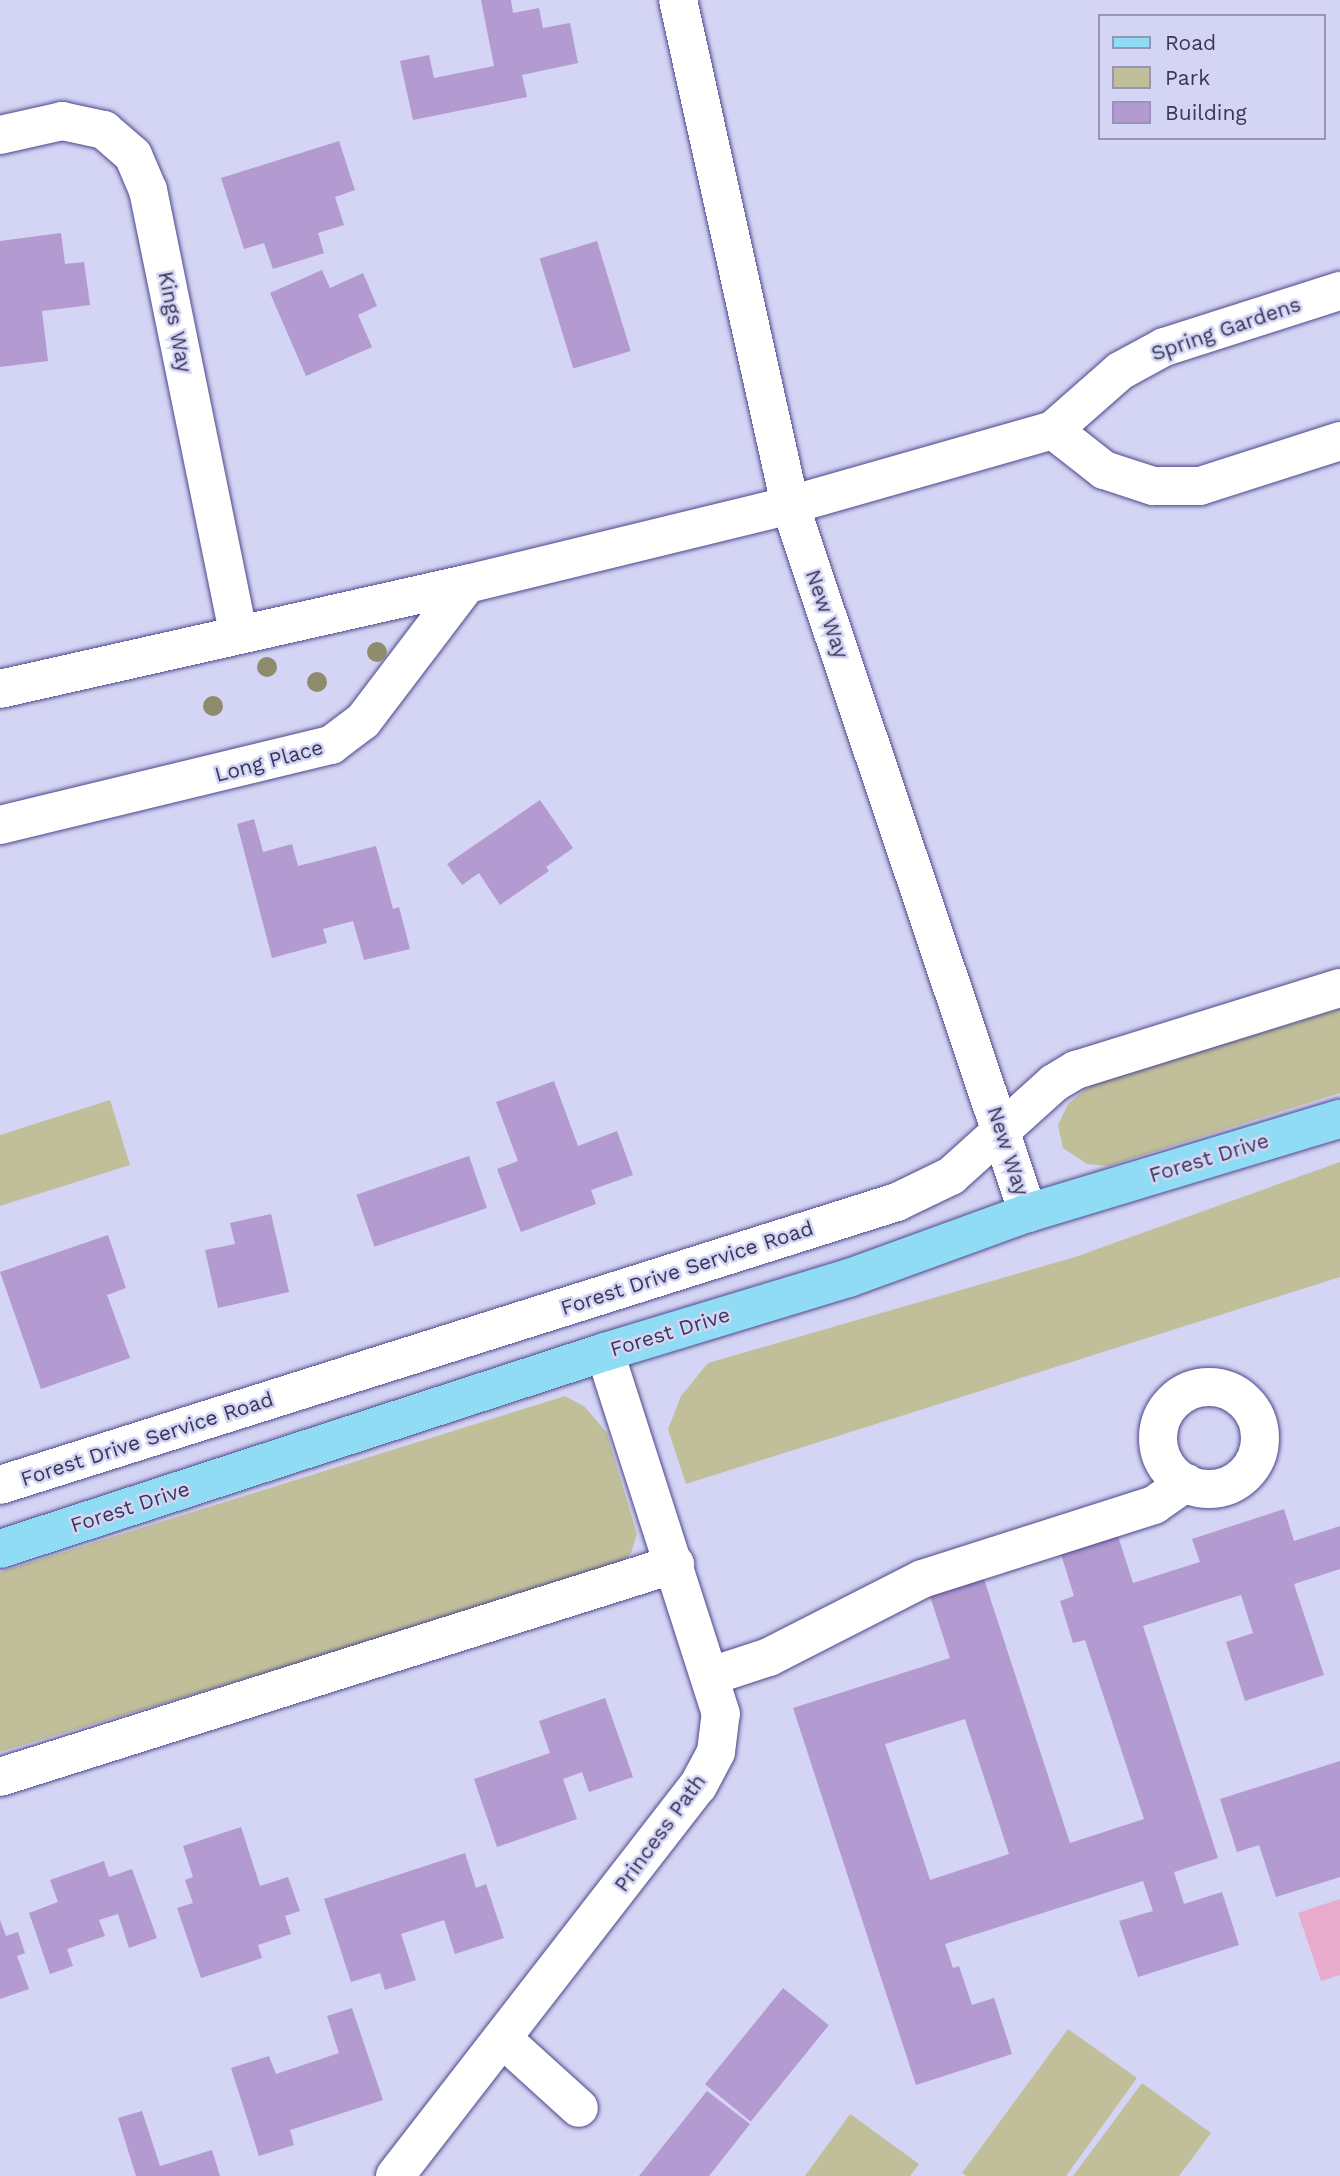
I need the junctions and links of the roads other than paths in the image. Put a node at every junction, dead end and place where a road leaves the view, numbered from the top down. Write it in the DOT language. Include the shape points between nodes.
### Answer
graph roads {
  1 [pos="678,0"];
  2 [pos="0,135"];
  3 [pos="1340,291"];
  4 [pos="1053,430"];
  5 [pos="1340,441"];
  6 [pos="790,505"];
  7 [pos="467,584"];
  8 [pos="238,633"];
  9 [pos="0,689"];
  10 [pos="0,825"];
  11 [pos="1340,988"];
  12 [pos="1340,1119"];
  13 [pos="1001,1129"];
  14 [pos="1028,1213"];
  15 [pos="605,1352"];
  16 [pos="1186,1483"];
  17 [pos="0,1485"];
  18 [pos="0,1549"];
  19 [pos="675,1564"];
  20 [pos="711,1676"];
  21 [pos="0,1777"];
  22 [pos="504,2040"];
  23 [pos="579,2108"];
  24 [pos="395,2176"];
  1 -- 6 [label="street, New Way"];
  2 -- 8 [label="street, Kings Way" via="62,121 104,130 133,155 148,190"];
  3 -- 4 [label="street, Spring Gardens" via="1164,347 1120,371"];
  4 -- 5 [label="street" via="1104,470 1153,486 1199,486"];
  4 -- 6 [label="street, Spring Gardens"];
  6 -- 7 [label="street"];
  6 -- 13 [label="street, New Way"];
  7 -- 8 [label="street"];
  7 -- 10 [label="street, Long Place" via="363,722 331,745"];
  8 -- 9 [label="street"];
  11 -- 13 [label="street, Forest Drive Service Road" via="1076,1070"];
  12 -- 14 [label="main road, Forest Drive"];
  13 -- 14 [label="street, New Way"];
  13 -- 17 [label="street, Forest Drive Service Road" via="941,1184 897,1202"];
  14 -- 15 [label="main road, Forest Drive" via="849,1278"];
  15 -- 18 [label="main road, Forest Drive"];
  15 -- 19 [label="street, Princess Path"];
  16 -- 20 [label="street" via="1154,1505 922,1579 769,1657"];
  19 -- 20 [label="street, Princess Path"];
  19 -- 21 [label="street"];
  20 -- 22 [label="street, Princess Path" via="721,1714 716,1752 698,1786"];
  22 -- 23 [label="street"];
  22 -- 24 [label="street, Princess Path"];
}
